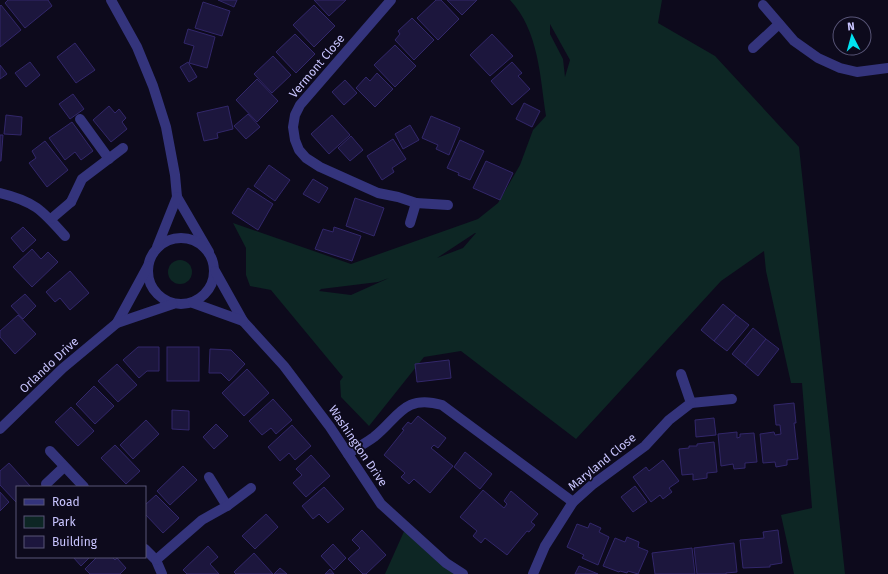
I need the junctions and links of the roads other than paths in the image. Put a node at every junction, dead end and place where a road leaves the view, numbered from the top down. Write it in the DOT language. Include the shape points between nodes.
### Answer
graph roads {
  1 [pos="111,0"];
  2 [pos="391,0"];
  3 [pos="763,5"];
  4 [pos="780,24"];
  5 [pos="753,48"];
  6 [pos="888,68"];
  7 [pos="80,119"];
  8 [pos="123,148"];
  9 [pos="109,159"];
  10 [pos="0,193"];
  11 [pos="177,197"];
  12 [pos="416,202"];
  13 [pos="448,205"];
  14 [pos="51,219"];
  15 [pos="410,223"];
  16 [pos="65,236"];
  17 [pos="156,249"];
  18 [pos="209,252"];
  19 [pos="148,266"];
  20 [pos="215,270"];
  21 [pos="193,303"];
  22 [pos="173,304"];
  23 [pos="243,322"];
  24 [pos="117,323"];
  25 [pos="681,374"];
  26 [pos="732,399"];
  27 [pos="691,403"];
  28 [pos="0,429"];
  29 [pos="50,451"];
  30 [pos="348,454"];
  31 [pos="64,467"];
  32 [pos="208,477"];
  33 [pos="46,484"];
  34 [pos="83,486"];
  35 [pos="251,488"];
  36 [pos="573,502"];
  37 [pos="227,506"];
  38 [pos="146,550"];
  39 [pos="156,560"];
  40 [pos="162,574"];
  41 [pos="463,574"];
  42 [pos="533,574"];
  1 -- 11 [label="street" via="137,47 153,86 166,127"];
  2 -- 12 [label="street, Vermont Close" via="300,105 293,126 299,150 320,167 378,193"];
  3 -- 4 [label="street"];
  4 -- 5 [label="street"];
  4 -- 6 [label="street" via="794,41 818,58 840,68 857,72"];
  7 -- 9 [label="street"];
  8 -- 9 [label="street"];
  9 -- 14 [label="street" via="82,179 71,202"];
  10 -- 14 [label="street" via="33,204"];
  11 -- 17 [label="street"];
  11 -- 18 [label="street"];
  12 -- 13 [label="street, Vermont Close"];
  12 -- 15 [label="street"];
  14 -- 16 [label="street"];
  17 -- 18 [label="street" via="173,239 182,238 201,244"];
  17 -- 19 [label="street"];
  18 -- 20 [label="street"];
  19 -- 22 [label="street" via="150,285 155,293"];
  19 -- 24 [label="street, Orlando Drive"];
  20 -- 21 [label="street" via="210,290"];
  20 -- 23 [label="street, Washington Drive"];
  21 -- 22 [label="street"];
  21 -- 23 [label="street, Washington Drive"];
  22 -- 24 [label="street, Orlando Drive"];
  23 -- 30 [label="street, Washington Drive" via="284,366"];
  24 -- 28 [label="street, Orlando Drive" via="63,368"];
  25 -- 27 [label="street"];
  26 -- 27 [label="street"];
  27 -- 36 [label="street, Maryland Close" via="645,446"];
  29 -- 31 [label="street"];
  30 -- 36 [label="street" via="374,437 403,408 412,404 432,402 442,405"];
  30 -- 41 [label="street, Washington Drive" via="381,504 446,563"];
  31 -- 33 [label="street"];
  31 -- 34 [label="street"];
  32 -- 37 [label="street"];
  35 -- 37 [label="street"];
  36 -- 42 [label="street, Maryland Close" via="545,546"];
  37 -- 39 [label="street" via="202,520"];
  38 -- 39 [label="street"];
  39 -- 40 [label="street"];
}
